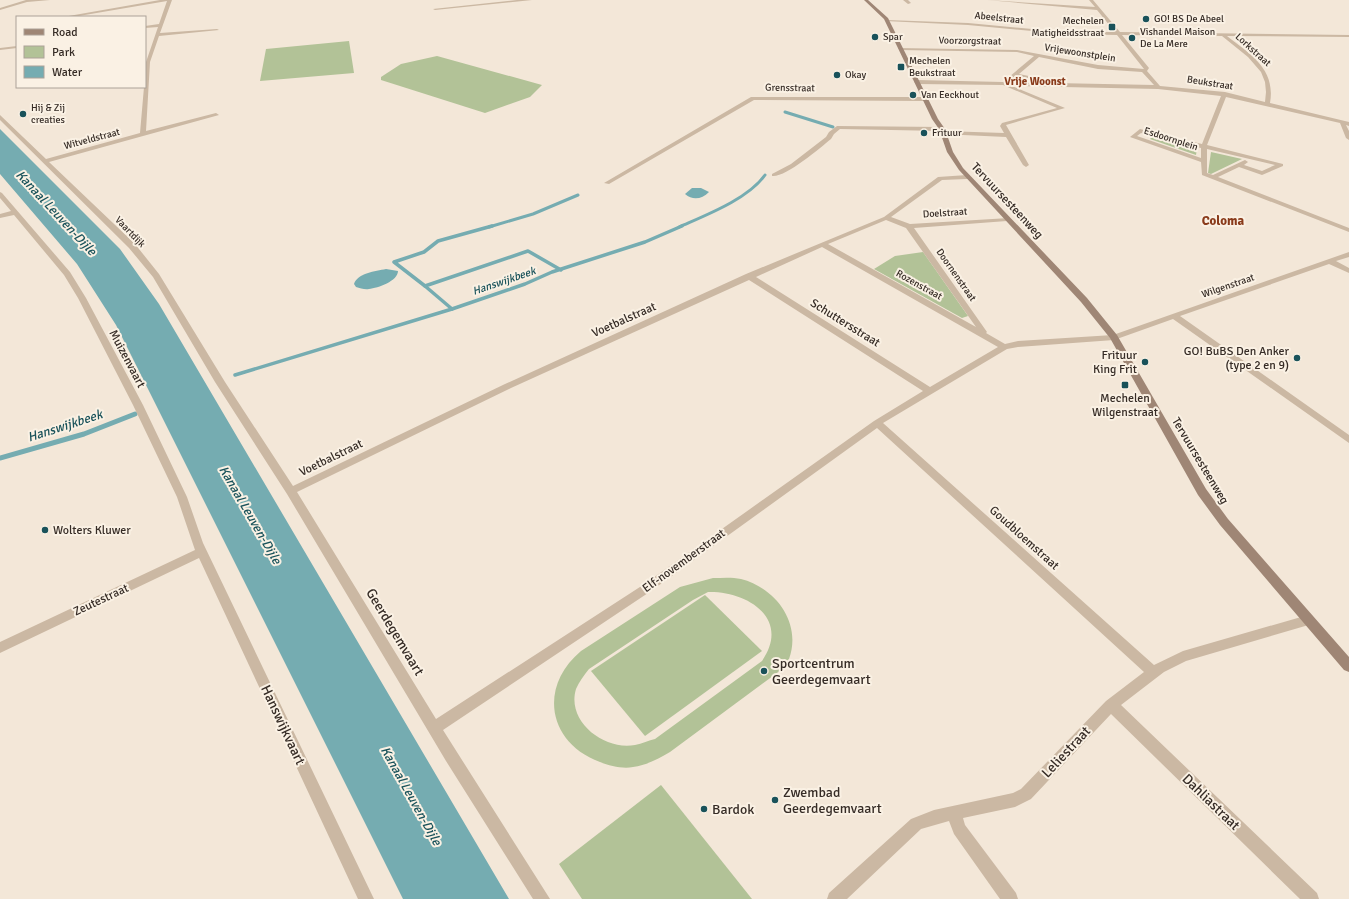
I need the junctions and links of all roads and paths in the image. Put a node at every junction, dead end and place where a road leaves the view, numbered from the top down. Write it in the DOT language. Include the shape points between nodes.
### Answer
graph roads {
  1 [pos="29,0"];
  2 [pos="48,0"];
  3 [pos="169,0"];
  4 [pos="530,0"];
  5 [pos="866,0"];
  6 [pos="905,0"];
  7 [pos="989,0"];
  8 [pos="1039,0"];
  9 [pos="1066,0"];
  10 [pos="1091,0"];
  11 [pos="1013,1"];
  12 [pos="909,3"];
  13 [pos="1046,5"];
  14 [pos="1079,7"];
  15 [pos="0,9"];
  16 [pos="435,9"];
  17 [pos="1099,9"];
  18 [pos="71,16"];
  19 [pos="888,21"];
  20 [pos="161,25"];
  21 [pos="146,26"];
  22 [pos="217,30"];
  23 [pos="1120,34"];
  24 [pos="1222,34"];
  25 [pos="158,35"];
  26 [pos="1349,36"];
  27 [pos="16,47"];
  28 [pos="0,49"];
  29 [pos="900,49"];
  30 [pos="1038,55"];
  31 [pos="1144,71"];
  32 [pos="1014,74"];
  33 [pos="917,82"];
  34 [pos="1004,84"];
  35 [pos="1065,85"];
  36 [pos="1158,87"];
  37 [pos="1028,94"];
  38 [pos="1225,94"];
  39 [pos="925,99"];
  40 [pos="1267,104"];
  41 [pos="216,114"];
  42 [pos="0,117"];
  43 [pos="1342,122"];
  44 [pos="1349,124"];
  45 [pos="943,131"];
  46 [pos="143,134"];
  47 [pos="1009,135"];
  48 [pos="1349,138"];
  49 [pos="1204,146"];
  50 [pos="1252,158"];
  51 [pos="45,161"];
  52 [pos="1204,161"];
  53 [pos="1026,165"];
  54 [pos="1239,165"];
  55 [pos="774,175"];
  56 [pos="967,177"];
  57 [pos="1214,177"];
  58 [pos="607,183"];
  59 [pos="0,194"];
  60 [pos="15,212"];
  61 [pos="0,216"];
  62 [pos="886,218"];
  63 [pos="1007,219"];
  64 [pos="909,226"];
  65 [pos="1349,230"];
  66 [pos="822,244"];
  67 [pos="1349,254"];
  68 [pos="1330,261"];
  69 [pos="1349,271"];
  70 [pos="749,276"];
  71 [pos="1174,316"];
  72 [pos="986,336"];
  73 [pos="1114,337"];
  74 [pos="1004,347"];
  75 [pos="220,382"];
  76 [pos="929,391"];
  77 [pos="877,423"];
  78 [pos="1349,440"];
  79 [pos="291,491"];
  80 [pos="201,552"];
  81 [pos="1308,620"];
  82 [pos="0,648"];
  83 [pos="1349,666"];
  84 [pos="1153,672"];
  85 [pos="1111,705"];
  86 [pos="435,727"];
  87 [pos="954,813"];
  88 [pos="366,899"];
  89 [pos="542,899"];
  90 [pos="835,899"];
  91 [pos="1010,899"];
  92 [pos="1311,899"];
  1 -- 2 [label="street"];
  1 -- 15 [label="street"];
  3 -- 18 [label="street"];
  3 -- 20 [label="street"];
  4 -- 16 [label="street"];
  5 -- 19 [label="street, Tervuursesteenweg"];
  6 -- 12 [label="street"];
  7 -- 11 [label="street"];
  8 -- 13 [label="street"];
  9 -- 14 [label="street"];
  10 -- 17 [label="street"];
  11 -- 13 [label="street"];
  13 -- 14 [label="street"];
  14 -- 17 [label="street"];
  17 -- 23 [label="street"];
  19 -- 23 [label="street, Abeelstraat" via="964,24 1064,33"];
  19 -- 29 [label="street, Tervuursesteenweg"];
  20 -- 21 [label="street"];
  20 -- 25 [label="street"];
  22 -- 25 [label="street"];
  23 -- 24 [label="street, Abeelstraat"];
  23 -- 31 [label="street" via="1147,69"];
  24 -- 26 [label="street, Abeelstraat"];
  24 -- 40 [label="street, Lorkstraat" via="1266,72 1271,93"];
  25 -- 46 [label="street" via="148,62"];
  27 -- 28 [label="street"];
  29 -- 30 [label="street, Voorzorgstraat" via="1016,51"];
  29 -- 33 [label="street, Tervuursesteenweg"];
  30 -- 31 [label="street, Vrijewoonstplein" via="1098,67"];
  30 -- 32 [label="street"];
  31 -- 36 [label="street"];
  32 -- 34 [label="street"];
  32 -- 35 [label="street, Beukstraat"];
  33 -- 34 [label="street, Beukstraat"];
  33 -- 39 [label="street, Tervuursesteenweg"];
  34 -- 35 [label="street, Beukstraat"];
  34 -- 37 [label="street"];
  35 -- 36 [label="street, Beukstraat"];
  35 -- 37 [label="street, Beukstraat"];
  36 -- 38 [label="street, Beukstraat"];
  37 -- 47 [label="street" via="1062,108 1004,124"];
  38 -- 40 [label="street, Beukstraat"];
  38 -- 49 [label="street"];
  39 -- 45 [label="street, Tervuursesteenweg"];
  39 -- 58 [label="street, Grensstraat" via="753,98"];
  40 -- 43 [label="street, Beukstraat"];
  41 -- 46 [label="street, Witveldstraat"];
  42 -- 51 [label="street, Vaartdijk"];
  43 -- 44 [label="street, Beukstraat"];
  43 -- 48 [label="street"];
  45 -- 47 [label="street"];
  45 -- 55 [label="street" via="839,127 829,138 793,165"];
  45 -- 56 [label="street, Tervuursesteenweg" via="950,152"];
  46 -- 51 [label="street, Witveldstraat"];
  47 -- 53 [label="street"];
  49 -- 50 [label="street, Esdoornplein"];
  49 -- 52 [label="street, Esdoornplein"];
  49 -- 52 [label="street, Esdoornplein" via="1140,131 1133,137"];
  50 -- 54 [label="street"];
  50 -- 54 [label="street, Esdoornplein" via="1281,165 1262,173"];
  51 -- 75 [label="street, Vaartdijk" via="132,246 156,276"];
  52 -- 57 [label="street, Esdoornplein" via="1204,174"];
  54 -- 57 [label="street"];
  56 -- 62 [label="street, Voetbalstraat" via="940,178"];
  56 -- 63 [label="street, Tervuursesteenweg"];
  57 -- 65 [label="street"];
  59 -- 60 [label="street, Muizenvaart"];
  60 -- 61 [label="street"];
  60 -- 80 [label="street, Muizenvaart" via="67,274 82,298 182,498"];
  62 -- 64 [label="street, Doelstraat"];
  62 -- 66 [label="street, Voetbalstraat"];
  63 -- 64 [label="street, Doelstraat"];
  63 -- 73 [label="street, Tervuursesteenweg" via="1084,300"];
  64 -- 72 [label="street, Doornenstraat"];
  66 -- 70 [label="street, Voetbalstraat"];
  66 -- 72 [label="street, Rozenstraat"];
  67 -- 68 [label="street, Wilgenstraat"];
  68 -- 69 [label="street"];
  68 -- 71 [label="street, Wilgenstraat"];
  70 -- 76 [label="street, Schuttersstraat"];
  70 -- 79 [label="street, Voetbalstraat" via="508,386"];
  71 -- 73 [label="street, Wilgenstraat"];
  71 -- 78 [label="street"];
  72 -- 74 [label="street, Rozenstraat"];
  73 -- 74 [label="street, Wilgenstraat"];
  73 -- 81 [label="street, Tervuursesteenweg" via="1202,492 1224,522"];
  74 -- 76 [label="street, Elf-novemberstraat"];
  75 -- 79 [label="street, Geerdegemvaart"];
  76 -- 77 [label="street, Elf-novemberstraat"];
  77 -- 84 [label="street, Goudbloemstraat"];
  77 -- 86 [label="street, Elf-novemberstraat" via="647,588"];
  79 -- 86 [label="street, Geerdegemvaart"];
  80 -- 82 [label="street, Zeutestraat"];
  80 -- 88 [label="street, Hanswijkvaart"];
  81 -- 83 [label="street, Tervuursesteenweg"];
  81 -- 84 [label="street, Leliestraat" via="1183,656"];
  84 -- 85 [label="street, Leliestraat"];
  85 -- 87 [label="street, Leliestraat" via="1026,794 1003,803"];
  85 -- 92 [label="street, Dahliastraat"];
  86 -- 89 [label="street, Geerdegemvaart"];
  87 -- 90 [label="street, Leliestraat" via="916,824"];
  87 -- 91 [label="street" via="959,829"];
}
